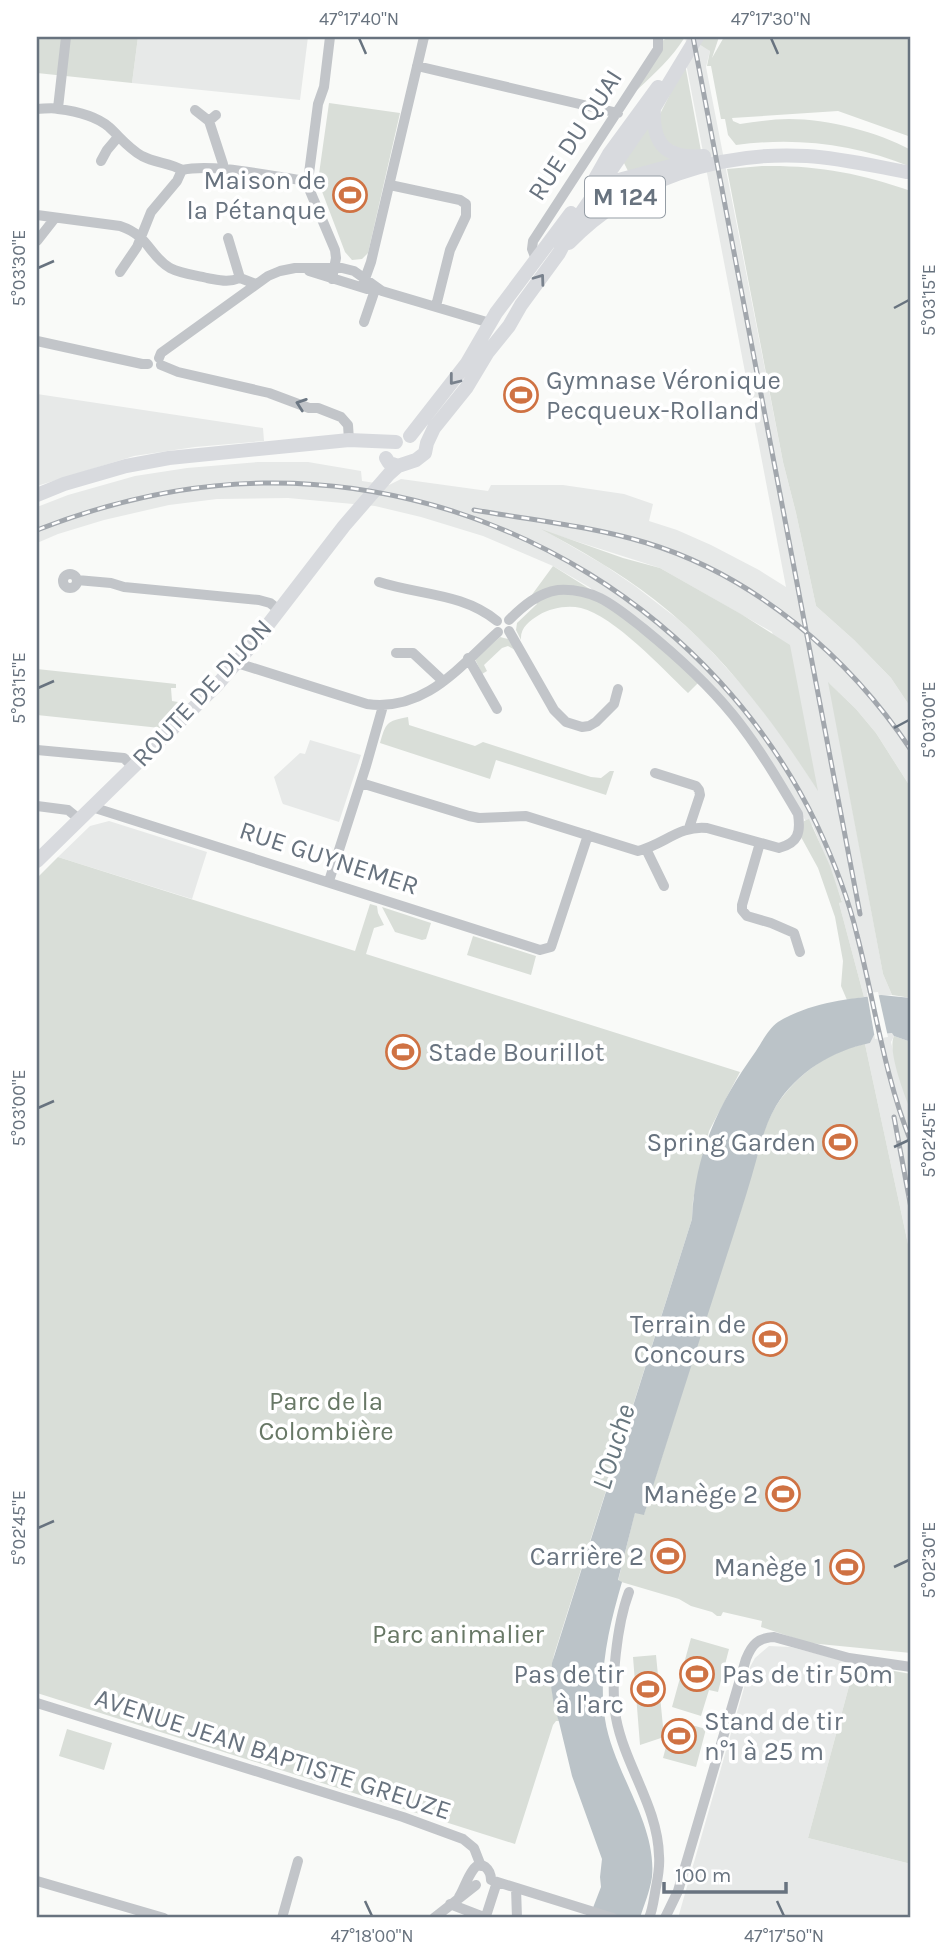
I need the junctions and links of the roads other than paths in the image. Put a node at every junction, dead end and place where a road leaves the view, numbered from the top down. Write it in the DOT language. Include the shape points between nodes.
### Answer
graph roads {
  1 [pos="66,37"];
  2 [pos="330,37"];
  3 [pos="424,37"];
  4 [pos="658,37"];
  5 [pos="696,37"];
  6 [pos="686,54"];
  7 [pos="417,66"];
  8 [pos="58,108"];
  9 [pos="654,108"];
  10 [pos="37,109"];
  11 [pos="195,110"];
  12 [pos="618,113"];
  13 [pos="118,137"];
  14 [pos="621,137"];
  15 [pos="618,159"];
  16 [pos="101,161"];
  17 [pos="705,161"];
  18 [pos="182,170"];
  19 [pos="222,170"];
  20 [pos="909,173"];
  21 [pos="629,176"];
  22 [pos="659,180"];
  23 [pos="308,181"];
  24 [pos="390,185"];
  25 [pos="596,186"];
  26 [pos="37,215"];
  27 [pos="55,218"];
  28 [pos="142,237"];
  29 [pos="228,238"];
  30 [pos="37,241"];
  31 [pos="559,253"];
  32 [pos="536,258"];
  33 [pos="120,272"];
  34 [pos="333,274"];
  35 [pos="235,280"];
  36 [pos="256,284"];
  37 [pos="372,287"];
  38 [pos="238,297"];
  39 [pos="522,305"];
  40 [pos="436,306"];
  41 [pos="364,322"];
  42 [pos="490,323"];
  43 [pos="37,341"];
  44 [pos="488,352"];
  45 [pos="160,362"];
  46 [pos="410,436"];
  47 [pos="349,440"];
  48 [pos="368,440"];
  49 [pos="396,442"];
  50 [pos="427,443"];
  51 [pos="390,460"];
  52 [pos="37,495"];
  53 [pos="77,580"];
  54 [pos="379,582"];
  55 [pos="279,610"];
  56 [pos="503,626"];
  57 [pos="396,653"];
  58 [pos="468,658"];
  59 [pos="237,663"];
  60 [pos="443,681"];
  61 [pos="618,688"];
  62 [pos="383,706"];
  63 [pos="497,709"];
  64 [pos="37,750"];
  65 [pos="133,767"];
  66 [pos="655,773"];
  67 [pos="361,783"];
  68 [pos="37,806"];
  69 [pos="92,807"];
  70 [pos="79,820"];
  71 [pos="689,828"];
  72 [pos="588,835"];
  73 [pos="760,843"];
  74 [pos="646,849"];
  75 [pos="37,861"];
  76 [pos="329,881"];
  77 [pos="664,886"];
  78 [pos="800,952"];
  79 [pos="629,1592"];
  80 [pos="911,1667"];
  81 [pos="37,1703"];
  82 [pos="298,1861"];
  83 [pos="481,1866"];
  84 [pos="473,1880"];
  85 [pos="37,1881"];
  86 [pos="494,1881"];
  87 [pos="516,1888"];
  88 [pos="455,1901"];
  89 [pos="164,1918"];
  90 [pos="282,1918"];
  91 [pos="434,1918"];
  92 [pos="517,1918"];
  93 [pos="613,1918"];
  94 [pos="649,1918"];
  95 [pos="665,1918"];
  1 -- 8 [label="street"];
  2 -- 23 [label="street"];
  3 -- 7 [label="street"];
  4 -- 12 [label="street, RUE DU QUAI" via="658,49"];
  5 -- 6 [label="main road"];
  6 -- 9 [label="main road"];
  6 -- 14 [label="main road"];
  7 -- 12 [label="street"];
  7 -- 24 [label="street"];
  8 -- 10 [label="street"];
  8 -- 13 [label="street" via="89,116"];
  9 -- 15 [label="main road"];
  9 -- 17 [label="main road, M 124" via="658,141 682,156"];
  11 -- 19 [label="street" via="213,118"];
  12 -- 32 [label="street, RUE DU QUAI" via="533,241"];
  13 -- 16 [label="street"];
  13 -- 18 [label="street" via="140,155"];
  14 -- 15 [label="main road, M 124"];
  14 -- 25 [label="main road"];
  15 -- 21 [label="main road, M 124"];
  15 -- 25 [label="main road"];
  17 -- 20 [label="main road, M 124" via="772,146 826,148 862,154"];
  17 -- 21 [label="main road, M 124"];
  17 -- 22 [label="main road, M 124"];
  18 -- 19 [label="street"];
  18 -- 28 [label="street" via="151,212"];
  19 -- 23 [label="street"];
  21 -- 22 [label="main road, M 124"];
  21 -- 25 [label="main road, M 124"];
  22 -- 31 [label="main road, M 124" via="612,206"];
  23 -- 34 [label="street" via="335,250"];
  24 -- 37 [label="street" via="371,262"];
  24 -- 40 [label="street" via="466,204"];
  25 -- 31 [label="main road"];
  25 -- 32 [label="main road"];
  26 -- 27 [label="street"];
  27 -- 28 [label="street" via="120,226"];
  27 -- 30 [label="street"];
  28 -- 33 [label="street"];
  28 -- 35 [label="street" via="168,267 184,274"];
  29 -- 35 [label="street"];
  39 -- 31 [label="main road, one-way"];
  32 -- 42 [label="main road"];
  34 -- 36 [label="street" via="295,268"];
  34 -- 37 [label="street" via="342,268 354,271"];
  35 -- 36 [label="street"];
  35 -- 38 [label="street"];
  36 -- 38 [label="street"];
  37 -- 40 [label="street"];
  37 -- 41 [label="street"];
  38 -- 45 [label="street" via="161,353"];
  39 -- 42 [label="street"];
  39 -- 44 [label="main road"];
  40 -- 42 [label="street"];
  42 -- 44 [label="street"];
  42 -- 46 [label="main road, one-way" via="467,363"];
  43 -- 45 [label="street" via="142,364 153,357"];
  44 -- 50 [label="main road"];
  47 -- 45 [label="street, one-way" via="348,425 341,417 269,393 178,372"];
  46 -- 49 [label="main road"];
  46 -- 50 [label="main road" via="419,435"];
  47 -- 48 [label="main road"];
  47 -- 52 [label="main road" via="158,460 114,469"];
  48 -- 49 [label="main road"];
  48 -- 51 [label="main road"];
  49 -- 51 [label="main road, ROUTE DE DIJON" via="389,447"];
  50 -- 51 [label="main road" via="422,456"];
  51 -- 55 [label="main road, ROUTE DE DIJON"];
  53 -- 55 [label="street" via="259,600"];
  54 -- 56 [label="street" via="446,596 488,613"];
  55 -- 59 [label="main road, ROUTE DE DIJON"];
  56 -- 58 [label="street"];
  56 -- 61 [label="street" via="566,722 582,727 596,722 614,704"];
  56 -- 73 [label="street" via="536,597 558,590 582,592 625,614 677,657 733,715 798,814 797,837 788,846"];
  57 -- 60 [label="street" via="413,653"];
  58 -- 60 [label="street"];
  58 -- 63 [label="street"];
  59 -- 62 [label="street"];
  59 -- 65 [label="main road, ROUTE DE DIJON"];
  60 -- 62 [label="street" via="422,696"];
  62 -- 67 [label="street"];
  64 -- 65 [label="street" via="124,758"];
  65 -- 69 [label="main road, ROUTE DE DIJON"];
  66 -- 71 [label="street" via="699,790"];
  67 -- 72 [label="street" via="469,816 526,816"];
  67 -- 76 [label="street"];
  68 -- 70 [label="street" via="68,810"];
  69 -- 70 [label="main road, ROUTE DE DIJON"];
  69 -- 76 [label="street, RUE GUYNEMER"];
  70 -- 75 [label="main road, ROUTE DE DIJON"];
  71 -- 73 [label="street" via="707,828"];
  71 -- 74 [label="street"];
  72 -- 74 [label="street" via="638,851"];
  72 -- 76 [label="street, RUE GUYNEMER" via="551,947 540,950"];
  73 -- 78 [label="street" via="742,911 794,933"];
  74 -- 77 [label="street"];
  79 -- 94 [label="street" via="615,1667 616,1718 658,1840 660,1857"];
  80 -- 95 [label="street" via="849,1658 774,1637 755,1642 746,1658 678,1891"];
  81 -- 83 [label="street, AVENUE JEAN BAPTISTE GREUZE" via="402,1817 469,1843"];
  82 -- 90 [label="street"];
  83 -- 84 [label="street" via="474,1869"];
  83 -- 86 [label="street" via="489,1869"];
  84 -- 86 [label="street" via="484,1886"];
  84 -- 88 [label="street"];
  85 -- 89 [label="street"];
  86 -- 87 [label="street"];
  86 -- 88 [label="street" via="485,1916"];
  87 -- 92 [label="street"];
  87 -- 93 [label="street"];
  88 -- 91 [label="street"];
}
